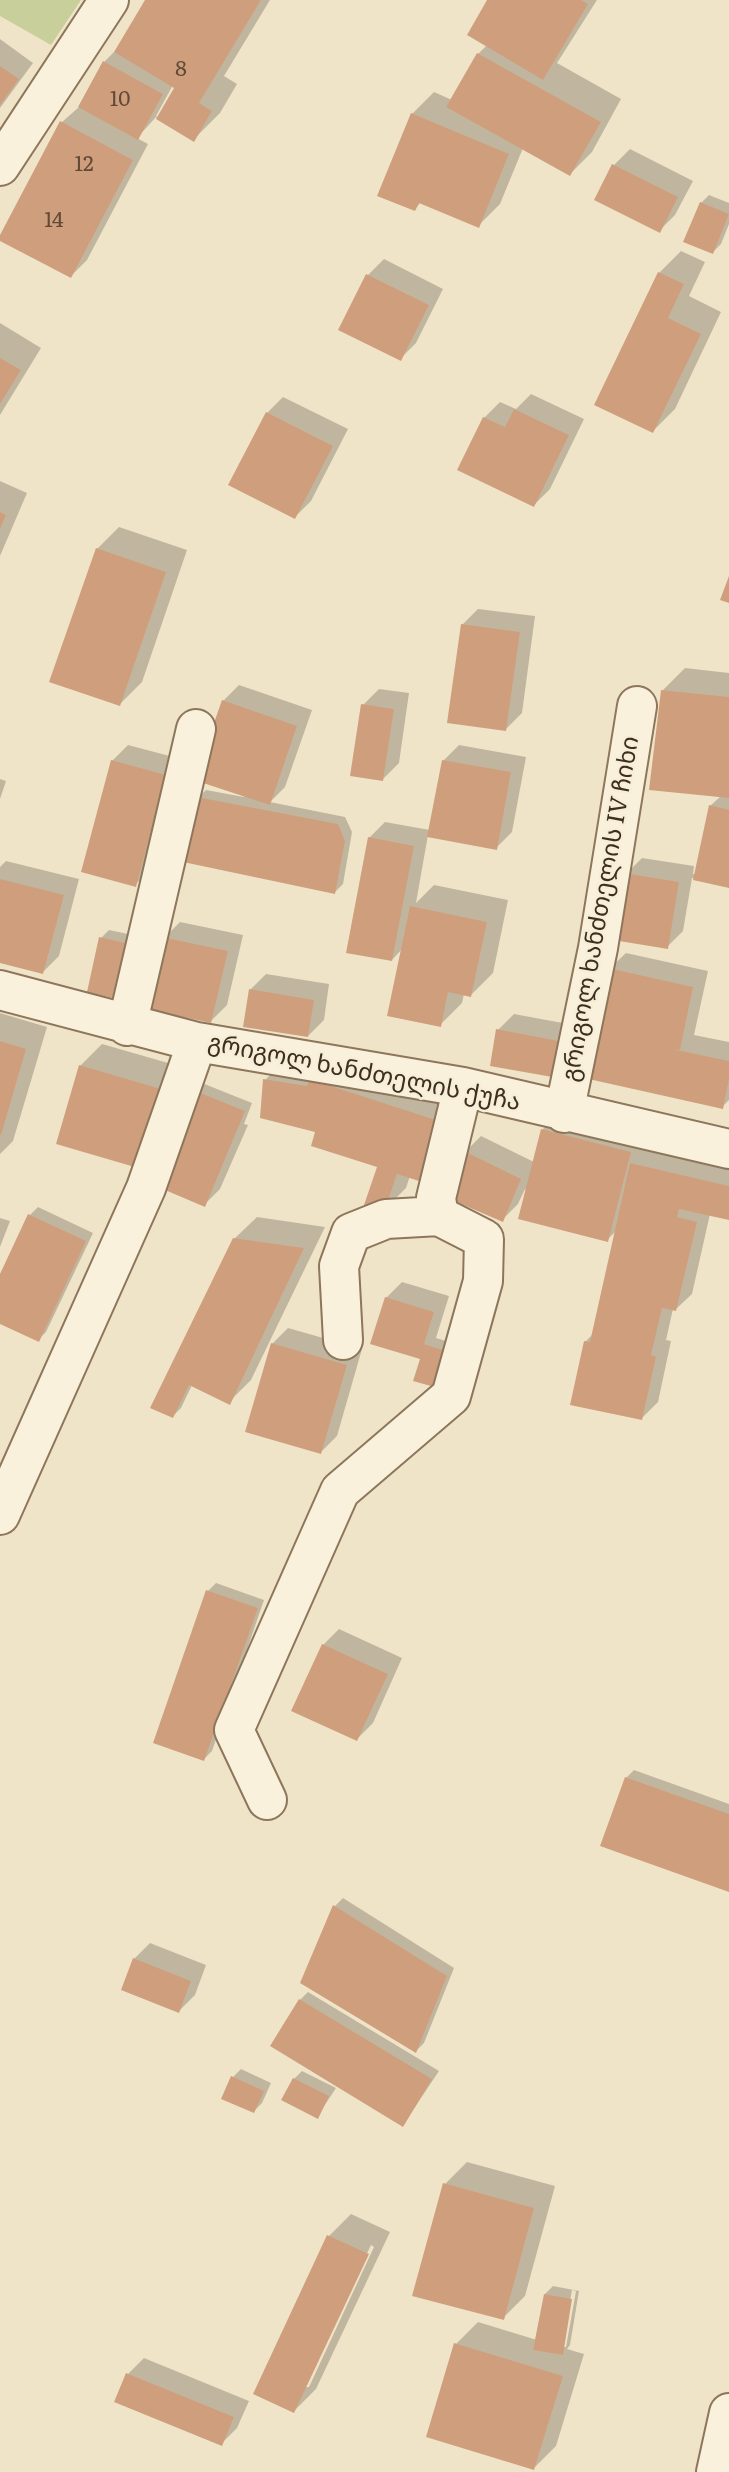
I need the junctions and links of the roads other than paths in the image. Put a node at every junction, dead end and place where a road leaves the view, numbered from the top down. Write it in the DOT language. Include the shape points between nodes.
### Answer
graph roads {
  1 [pos="110,0"];
  2 [pos="0,166"];
  3 [pos="637,706"];
  4 [pos="196,729"];
  5 [pos="0,990"];
  6 [pos="127,1026"];
  7 [pos="197,1042"];
  8 [pos="463,1087"];
  9 [pos="564,1113"];
  10 [pos="729,1149"];
  11 [pos="439,1216"];
  12 [pos="343,1340"];
  13 [pos="0,1515"];
  14 [pos="267,1800"];
  15 [pos="729,2413"];
  16 [pos="716,2472"];
  1 -- 2 [label="street"];
  3 -- 9 [label="street, გრიგოლ ხანძთელის IV ჩიხი" via="598,948"];
  4 -- 6 [label="street"];
  5 -- 6 [label="street, გრიგოლ ხანძთელის ქუჩა"];
  6 -- 7 [label="street, გრიგოლ ხანძთელის ქუჩა"];
  7 -- 8 [label="street, გრიგოლ ხანძთელის ქუჩა"];
  7 -- 13 [label="street" via="146,1188"];
  8 -- 9 [label="street, გრიგოლ ხანძთელის ქუჩა"];
  8 -- 11 [label="street" via="436,1198"];
  9 -- 10 [label="street, გრიგოლ ხანძთელის ქუჩა"];
  11 -- 12 [label="street" via="386,1219 351,1233 339,1266"];
  11 -- 14 [label="street" via="484,1240 483,1281 451,1396 340,1491 234,1730"];
  15 -- 16 [label="street"];
}
